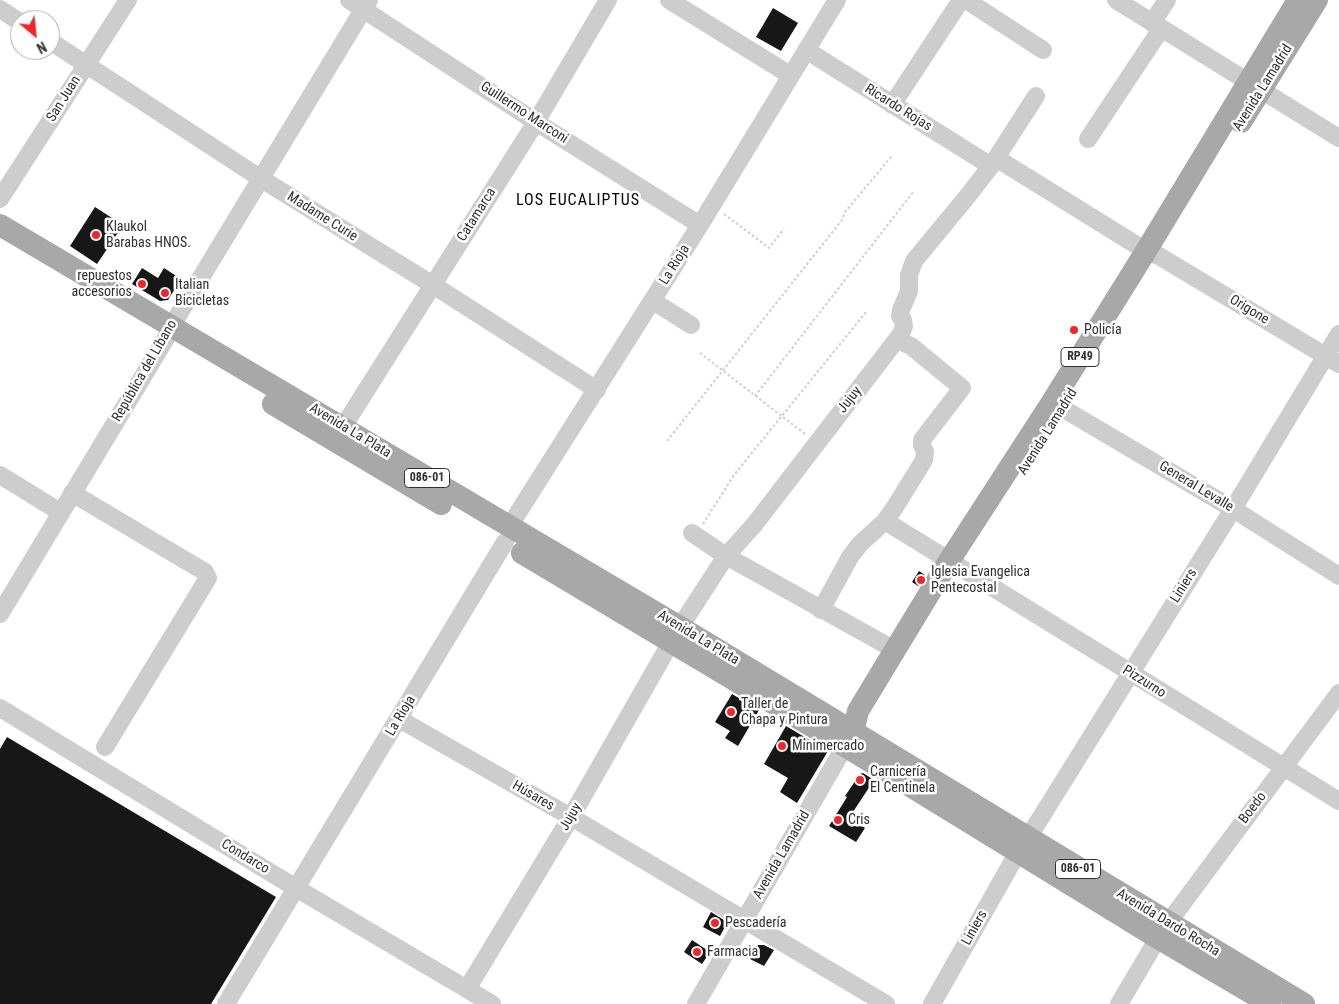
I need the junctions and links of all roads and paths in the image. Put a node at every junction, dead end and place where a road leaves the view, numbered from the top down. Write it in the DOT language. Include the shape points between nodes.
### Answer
graph roads {
  1 [pos="128,0"];
  2 [pos="608,0"];
  3 [pos="669,0"];
  4 [pos="838,0"];
  5 [pos="961,0"];
  6 [pos="966,0"];
  7 [pos="1116,0"];
  8 [pos="1167,0"];
  9 [pos="1298,0"];
  10 [pos="1317,0"];
  11 [pos="360,3"];
  12 [pos="1157,26"];
  13 [pos="60,47"];
  14 [pos="806,50"];
  15 [pos="1043,50"];
  16 [pos="86,64"];
  17 [pos="790,75"];
  18 [pos="1254,86"];
  19 [pos="1036,96"];
  20 [pos="892,105"];
  21 [pos="536,122"];
  22 [pos="1088,138"];
  23 [pos="1339,138"];
  24 [pos="891,157"];
  25 [pos="994,162"];
  26 [pos="260,178"];
  27 [pos="914,191"];
  28 [pos="0,199"];
  29 [pos="713,204"];
  30 [pos="0,225"];
  31 [pos="700,225"];
  32 [pos="784,229"];
  33 [pos="0,240"];
  34 [pos="1153,253"];
  35 [pos="433,285"];
  36 [pos="653,301"];
  37 [pos="866,312"];
  38 [pos="691,325"];
  39 [pos="168,334"];
  40 [pos="1339,334"];
  41 [pos="897,340"];
  42 [pos="700,353"];
  43 [pos="1332,360"];
  44 [pos="723,371"];
  45 [pos="597,390"];
  46 [pos="755,396"];
  47 [pos="1058,405"];
  48 [pos="782,416"];
  49 [pos="343,427"];
  50 [pos="667,441"];
  51 [pos="817,443"];
  52 [pos="0,475"];
  53 [pos="72,493"];
  54 [pos="1233,509"];
  55 [pos="60,512"];
  56 [pos="885,521"];
  57 [pos="507,535"];
  58 [pos="695,535"];
  59 [pos="726,556"];
  60 [pos="955,565"];
  61 [pos="1339,576"];
  62 [pos="821,610"];
  63 [pos="0,614"];
  64 [pos="675,635"];
  65 [pos="895,650"];
  66 [pos="1130,673"];
  67 [pos="1339,692"];
  68 [pos="2,714"];
  69 [pos="399,719"];
  70 [pos="849,739"];
  71 [pos="105,747"];
  72 [pos="1283,767"];
  73 [pos="1339,801"];
  74 [pos="571,818"];
  75 [pos="1023,845"];
  76 [pos="296,888"];
  77 [pos="744,920"];
  78 [pos="1163,930"];
  79 [pos="467,990"];
  80 [pos="226,1004"];
  81 [pos="492,1004"];
  82 [pos="696,1004"];
  83 [pos="886,1004"];
  84 [pos="932,1004"];
  85 [pos="1119,1004"];
  86 [pos="1270,1004"];
  87 [pos="1304,1004"];
  1 -- 16 [label="street, San Juan"];
  2 -- 21 [label="street, Catamarca"];
  3 -- 17 [label="street"];
  4 -- 14 [label="street, La Rioja"];
  5 -- 20 [label="street"];
  6 -- 15 [label="street"];
  7 -- 12 [label="street"];
  8 -- 12 [label="street"];
  9 -- 18 [label="main road, Avenida Lamadrid / RP49"];
  10 -- 18 [label="main road, Avenida Lamadrid / RP49"];
  11 -- 21 [label="street, Guillermo Marconi"];
  11 -- 26 [label="street, República del Líbano"];
  12 -- 18 [label="street"];
  12 -- 22 [label="street"];
  13 -- 16 [label="street, Madame Curie"];
  14 -- 17 [label="street, La Rioja"];
  14 -- 20 [label="street, Ricardo Rojas"];
  16 -- 26 [label="street, Madame Curie"];
  16 -- 28 [label="street, San Juan"];
  17 -- 29 [label="street, La Rioja"];
  18 -- 23 [label="street"];
  18 -- 34 [label="main road, Avenida Lamadrid / RP49"];
  19 -- 25 [label="street, Jujuy"];
  20 -- 25 [label="street, Ricardo Rojas"];
  21 -- 31 [label="street, Guillermo Marconi"];
  21 -- 35 [label="street, Catamarca"];
  24 -- 44 [label="path"];
  25 -- 34 [label="street, Ricardo Rojas"];
  25 -- 41 [label="street, Jujuy" via="914,260 909,275 909,291 900,316 904,326"];
  26 -- 35 [label="street, Madame Curie"];
  26 -- 39 [label="street, República del Líbano"];
  27 -- 46 [label="path"];
  29 -- 31 [label="street, La Rioja"];
  29 -- 32 [label="path" via="769,248"];
  30 -- 39 [label="main road, Avenida La Plata / 086-01"];
  31 -- 36 [label="street, La Rioja"];
  33 -- 39 [label="main road, Avenida La Plata / 086-01"];
  34 -- 43 [label="street, Origone"];
  34 -- 47 [label="main road, Avenida Lamadrid / RP49"];
  35 -- 45 [label="street, Madame Curie"];
  35 -- 49 [label="street, Catamarca"];
  36 -- 38 [label="street"];
  36 -- 45 [label="street, La Rioja"];
  37 -- 48 [label="path"];
  39 -- 49 [label="main road, Avenida La Plata / 086-01"];
  39 -- 53 [label="street, República del Líbano"];
  39 -- 57 [label="main road, Avenida La Plata / 086-01"];
  40 -- 43 [label="street, Liniers"];
  41 -- 51 [label="street, Jujuy"];
  41 -- 56 [label="street" via="911,346 962,388 922,440 924,460"];
  42 -- 44 [label="path"];
  43 -- 54 [label="street, Liniers"];
  44 -- 46 [label="path"];
  44 -- 50 [label="path"];
  45 -- 57 [label="street, La Rioja"];
  46 -- 48 [label="path"];
  47 -- 54 [label="street, General Levalle"];
  47 -- 60 [label="main road, Avenida Lamadrid / RP49"];
  48 -- 51 [label="path"];
  48 -- 58 [label="path" via="734,475"];
  49 -- 57 [label="main road, Avenida La Plata / 086-01"];
  51 -- 59 [label="street, Jujuy"];
  52 -- 55 [label="street"];
  53 -- 55 [label="street, República del Líbano"];
  53 -- 71 [label="street" via="205,572 208,578"];
  54 -- 61 [label="street, General Levalle"];
  54 -- 66 [label="street, Liniers"];
  55 -- 63 [label="street, República del Líbano"];
  56 -- 60 [label="street, Pizzurno"];
  56 -- 62 [label="street" via="850,557"];
  57 -- 64 [label="main road, Avenida La Plata / 086-01"];
  57 -- 69 [label="street, La Rioja"];
  58 -- 59 [label="street"];
  59 -- 62 [label="street"];
  59 -- 64 [label="street, Jujuy"];
  60 -- 65 [label="main road, Avenida Lamadrid / RP49"];
  60 -- 66 [label="street, Pizzurno"];
  60 -- 70 [label="main road, Avenida Lamadrid / RP49" via="868,718"];
  62 -- 65 [label="street"];
  64 -- 70 [label="main road, Avenida La Plata / 086-01"];
  64 -- 74 [label="street, Jujuy"];
  65 -- 70 [label="main road, Avenida Lamadrid / RP49" via="858,711"];
  66 -- 72 [label="street, Pizzurno"];
  66 -- 75 [label="street, Liniers"];
  67 -- 72 [label="street, Boedo"];
  68 -- 76 [label="street, Condarco"];
  69 -- 74 [label="street, Húsares"];
  69 -- 76 [label="street, La Rioja"];
  70 -- 75 [label="main road, Avenida Dardo Rocha / 086-01"];
  70 -- 77 [label="street, Avenida Lamadrid / RP49"];
  72 -- 73 [label="street, Pizzurno"];
  72 -- 78 [label="street, Boedo"];
  74 -- 77 [label="street, Húsares"];
  74 -- 79 [label="street, Jujuy"];
  75 -- 78 [label="main road, Avenida Dardo Rocha / 086-01"];
  75 -- 84 [label="street, Liniers"];
  76 -- 79 [label="street, Condarco"];
  76 -- 80 [label="street, La Rioja"];
  77 -- 82 [label="street, Avenida Lamadrid / RP49"];
  77 -- 83 [label="street, Húsares"];
  78 -- 85 [label="street, Boedo"];
  78 -- 86 [label="main road, Avenida Dardo Rocha / 086-01"];
  78 -- 87 [label="main road, Avenida Dardo Rocha / 086-01"];
  79 -- 81 [label="street, Condarco"];
}
